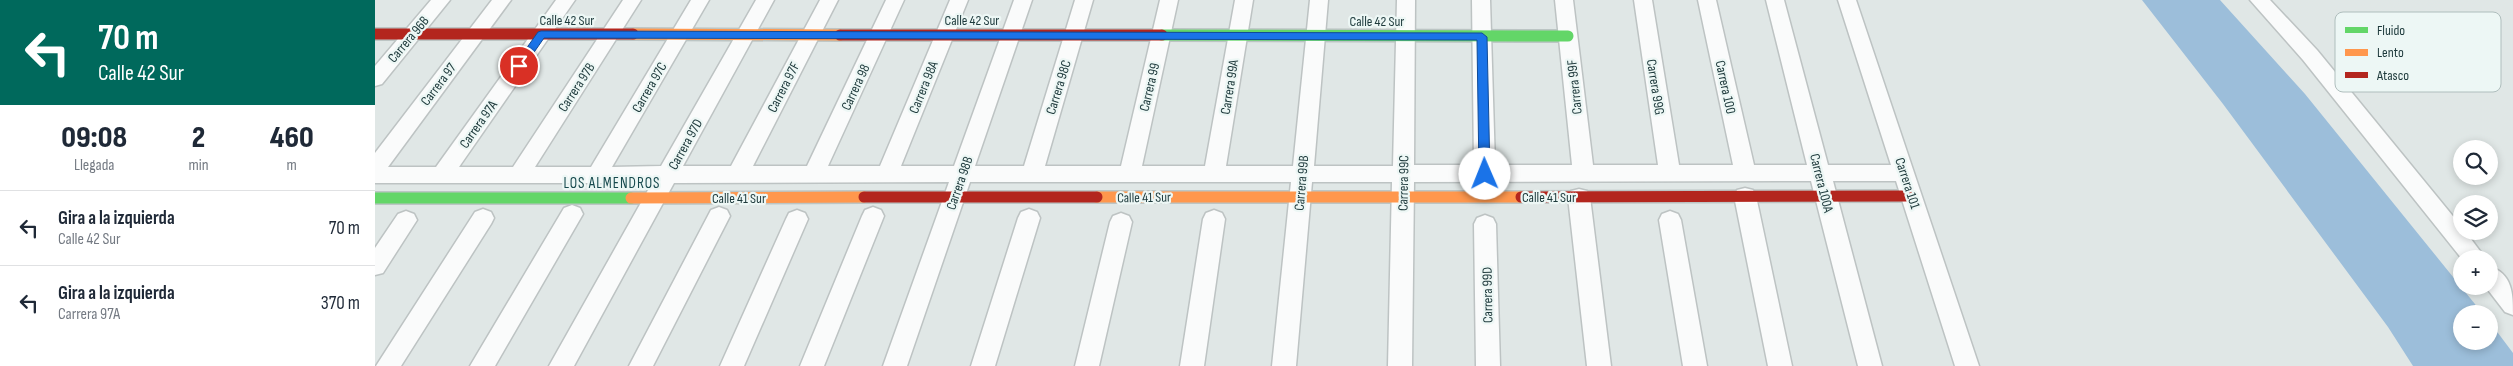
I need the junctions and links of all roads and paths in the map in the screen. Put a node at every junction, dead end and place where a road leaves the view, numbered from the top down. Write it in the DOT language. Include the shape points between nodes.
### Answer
graph roads {
  1 [pos="441,0"];
  2 [pos="502,0"];
  3 [pos="566,0"];
  4 [pos="632,0"];
  5 [pos="700,0"];
  6 [pos="765,0"];
  7 [pos="829,0"];
  8 [pos="895,0"];
  9 [pos="959,0"];
  10 [pos="1023,0"];
  11 [pos="1084,0"];
  12 [pos="1169,0"];
  13 [pos="1243,0"];
  14 [pos="1319,0"];
  15 [pos="1406,0"];
  16 [pos="1481,0"];
  17 [pos="1564,0"];
  18 [pos="1643,0"];
  19 [pos="1707,0"];
  20 [pos="1775,0"];
  21 [pos="1847,0"];
  22 [pos="2259,0"];
  23 [pos="375,34"];
  24 [pos="412,34"];
  25 [pos="476,34"];
  26 [pos="879,34"];
  27 [pos="945,34"];
  28 [pos="541,35"];
  29 [pos="610,35"];
  30 [pos="679,35"];
  31 [pos="745,35"];
  32 [pos="811,35"];
  33 [pos="1011,35"];
  34 [pos="1074,35"];
  35 [pos="1161,35"];
  36 [pos="1237,36"];
  37 [pos="1315,36"];
  38 [pos="1405,36"];
  39 [pos="1568,36"];
  40 [pos="1482,37"];
  41 [pos="375,79"];
  42 [pos="2335,86"];
  43 [pos="2340,92"];
  44 [pos="375,168"];
  45 [pos="1670,173"];
  46 [pos="1745,173"];
  47 [pos="1820,173"];
  48 [pos="1905,173"];
  49 [pos="519,174"];
  50 [pos="597,174"];
  51 [pos="668,174"];
  52 [pos="738,174"];
  53 [pos="814,174"];
  54 [pos="887,174"];
  55 [pos="962,174"];
  56 [pos="1032,174"];
  57 [pos="1130,174"];
  58 [pos="1215,174"];
  59 [pos="1302,174"];
  60 [pos="1403,174"];
  61 [pos="1485,174"];
  62 [pos="1583,174"];
  63 [pos="375,175"];
  64 [pos="442,175"];
  65 [pos="1745,196"];
  66 [pos="1825,196"];
  67 [pos="1912,196"];
  68 [pos="954,197"];
  69 [pos="1300,197"];
  70 [pos="1403,197"];
  71 [pos="1579,197"];
  72 [pos="375,198"];
  73 [pos="655,198"];
  74 [pos="572,214"];
  75 [pos="719,216"];
  76 [pos="873,216"];
  77 [pos="483,218"];
  78 [pos="1029,218"];
  79 [pos="797,219"];
  80 [pos="1213,219"];
  81 [pos="406,220"];
  82 [pos="1670,220"];
  83 [pos="1121,222"];
  84 [pos="1485,224"];
  85 [pos="2468,250"];
  86 [pos="375,266"];
  87 [pos="2498,286"];
  88 [pos="2513,305"];
  89 [pos="388,366"];
  90 [pos="482,366"];
  91 [pos="561,366"];
  92 [pos="641,366"];
  93 [pos="732,366"];
  94 [pos="812,366"];
  95 [pos="895,366"];
  96 [pos="983,366"];
  97 [pos="1087,366"];
  98 [pos="1192,366"];
  99 [pos="1284,366"];
  100 [pos="1401,366"];
  101 [pos="1488,366"];
  102 [pos="1599,366"];
  103 [pos="1695,366"];
  104 [pos="1780,366"];
  105 [pos="1870,366"];
  106 [pos="1967,366"];
  1 -- 24 [label="street, Carrera 96B"];
  2 -- 25 [label="street, Carrera 97"];
  3 -- 28 [label="street, Carrera 97A"];
  4 -- 29 [label="street, Carrera 97B"];
  5 -- 30 [label="street, Carrera 97C"];
  6 -- 31 [label="street, Carrera 97D"];
  7 -- 32 [label="street, Carrera 97F"];
  8 -- 26 [label="street, Carrera 98"];
  9 -- 27 [label="street, Carrera 98A"];
  10 -- 33 [label="street, Carrera 98B"];
  11 -- 34 [label="street, Carrera 98C"];
  12 -- 35 [label="street, Carrera 99"];
  13 -- 36 [label="street, Carrera 99A"];
  14 -- 37 [label="street, Carrera 99B"];
  15 -- 38 [label="street, Carrera 99C"];
  16 -- 40 [label="street"];
  17 -- 39 [label="street, Carrera 99F"];
  18 -- 45 [label="street, Carrera 99G"];
  19 -- 46 [label="street, Carrera 100"];
  20 -- 47 [label="street, Carrera 100A"];
  21 -- 48 [label="street, Carrera 101"];
  22 -- 42 [label="street"];
  23 -- 24 [label="street, Calle 42 Sur"];
  24 -- 25 [label="street, Calle 42 Sur"];
  24 -- 41 [label="street, Carrera 96B"];
  25 -- 28 [label="street, Calle 42 Sur"];
  25 -- 44 [label="street, Carrera 97"];
  26 -- 27 [label="street, Calle 42 Sur"];
  26 -- 32 [label="street, Calle 42 Sur"];
  26 -- 53 [label="street, Carrera 98"];
  27 -- 33 [label="street, Calle 42 Sur"];
  27 -- 54 [label="street, Carrera 98A"];
  28 -- 29 [label="street, Calle 42 Sur"];
  28 -- 64 [label="street, Carrera 97A"];
  29 -- 30 [label="street, Calle 42 Sur"];
  29 -- 49 [label="street, Carrera 97B"];
  30 -- 31 [label="street, Calle 42 Sur"];
  30 -- 50 [label="street, Carrera 97C"];
  31 -- 32 [label="street, Calle 42 Sur"];
  31 -- 51 [label="street, Carrera 97D"];
  32 -- 52 [label="street, Carrera 97F"];
  33 -- 34 [label="street, Calle 42 Sur"];
  33 -- 55 [label="street, Carrera 98B"];
  34 -- 35 [label="street, Calle 42 Sur"];
  34 -- 56 [label="street, Carrera 98C"];
  35 -- 36 [label="street, Calle 42 Sur"];
  35 -- 57 [label="street, Carrera 99"];
  36 -- 37 [label="street, Calle 42 Sur"];
  36 -- 58 [label="street, Carrera 99A"];
  37 -- 38 [label="street, Calle 42 Sur"];
  37 -- 59 [label="street, Carrera 99B"];
  38 -- 40 [label="street, Calle 42 Sur"];
  38 -- 60 [label="street, Carrera 99C"];
  39 -- 40 [label="street, Calle 42 Sur"];
  39 -- 62 [label="street, Carrera 99F"];
  40 -- 61 [label="street"];
  43 -- 85 [label="street"];
  45 -- 46 [label="street, Calle 41 Sur"];
  45 -- 62 [label="street, Calle 41 Sur"];
  46 -- 47 [label="street, Calle 41 Sur"];
  47 -- 48 [label="street, Calle 41 Sur"];
  47 -- 66 [label="street, Carrera 100A"];
  48 -- 67 [label="street, Carrera 101"];
  49 -- 50 [label="street, Calle 41 Sur"];
  49 -- 64 [label="street, Calle 41 Sur"];
  50 -- 51 [label="street, Calle 41 Sur"];
  51 -- 52 [label="street, Calle 41 Sur"];
  51 -- 73 [label="street, Carrera 97D"];
  52 -- 53 [label="street, Calle 41 Sur"];
  53 -- 54 [label="street, Calle 41 Sur"];
  54 -- 55 [label="street, Calle 41 Sur"];
  55 -- 56 [label="street, Calle 41 Sur"];
  55 -- 68 [label="street, Carrera 98B"];
  56 -- 57 [label="street, Calle 41 Sur"];
  57 -- 58 [label="street, Calle 41 Sur"];
  58 -- 59 [label="street, Calle 41 Sur"];
  59 -- 60 [label="street, Calle 41 Sur"];
  59 -- 69 [label="street, Carrera 99B"];
  60 -- 61 [label="street, Calle 41 Sur"];
  60 -- 70 [label="street, Carrera 99C"];
  61 -- 62 [label="street, Calle 41 Sur"];
  63 -- 64 [label="street, Calle 41 Sur"];
  65 -- 66 [label="street, Calle 41 Sur"];
  65 -- 71 [label="street, Calle 41 Sur"];
  65 -- 104 [label="street"];
  66 -- 67 [label="street, Calle 41 Sur"];
  66 -- 105 [label="street, Carrera 100A"];
  67 -- 106 [label="street, Carrera 101"];
  68 -- 69 [label="street, Calle 41 Sur"];
  68 -- 73 [label="street, Calle 41 Sur"];
  68 -- 95 [label="street, Carrera 98B"];
  69 -- 70 [label="street, Calle 41 Sur"];
  69 -- 99 [label="street, Carrera 99B"];
  70 -- 71 [label="street, Calle 41 Sur"];
  70 -- 100 [label="street, Carrera 99C"];
  71 -- 102 [label="street"];
  72 -- 73 [label="street, Calle 41 Sur"];
  73 -- 91 [label="street, Carrera 97D"];
  74 -- 90 [label="street"];
  75 -- 92 [label="street"];
  76 -- 94 [label="street"];
  77 -- 89 [label="street"];
  78 -- 96 [label="street"];
  79 -- 93 [label="street"];
  80 -- 98 [label="street"];
  81 -- 86 [label="street"];
  82 -- 103 [label="street"];
  83 -- 97 [label="street"];
  84 -- 101 [label="street, Carrera 99D"];
  87 -- 88 [label="street"];
}
